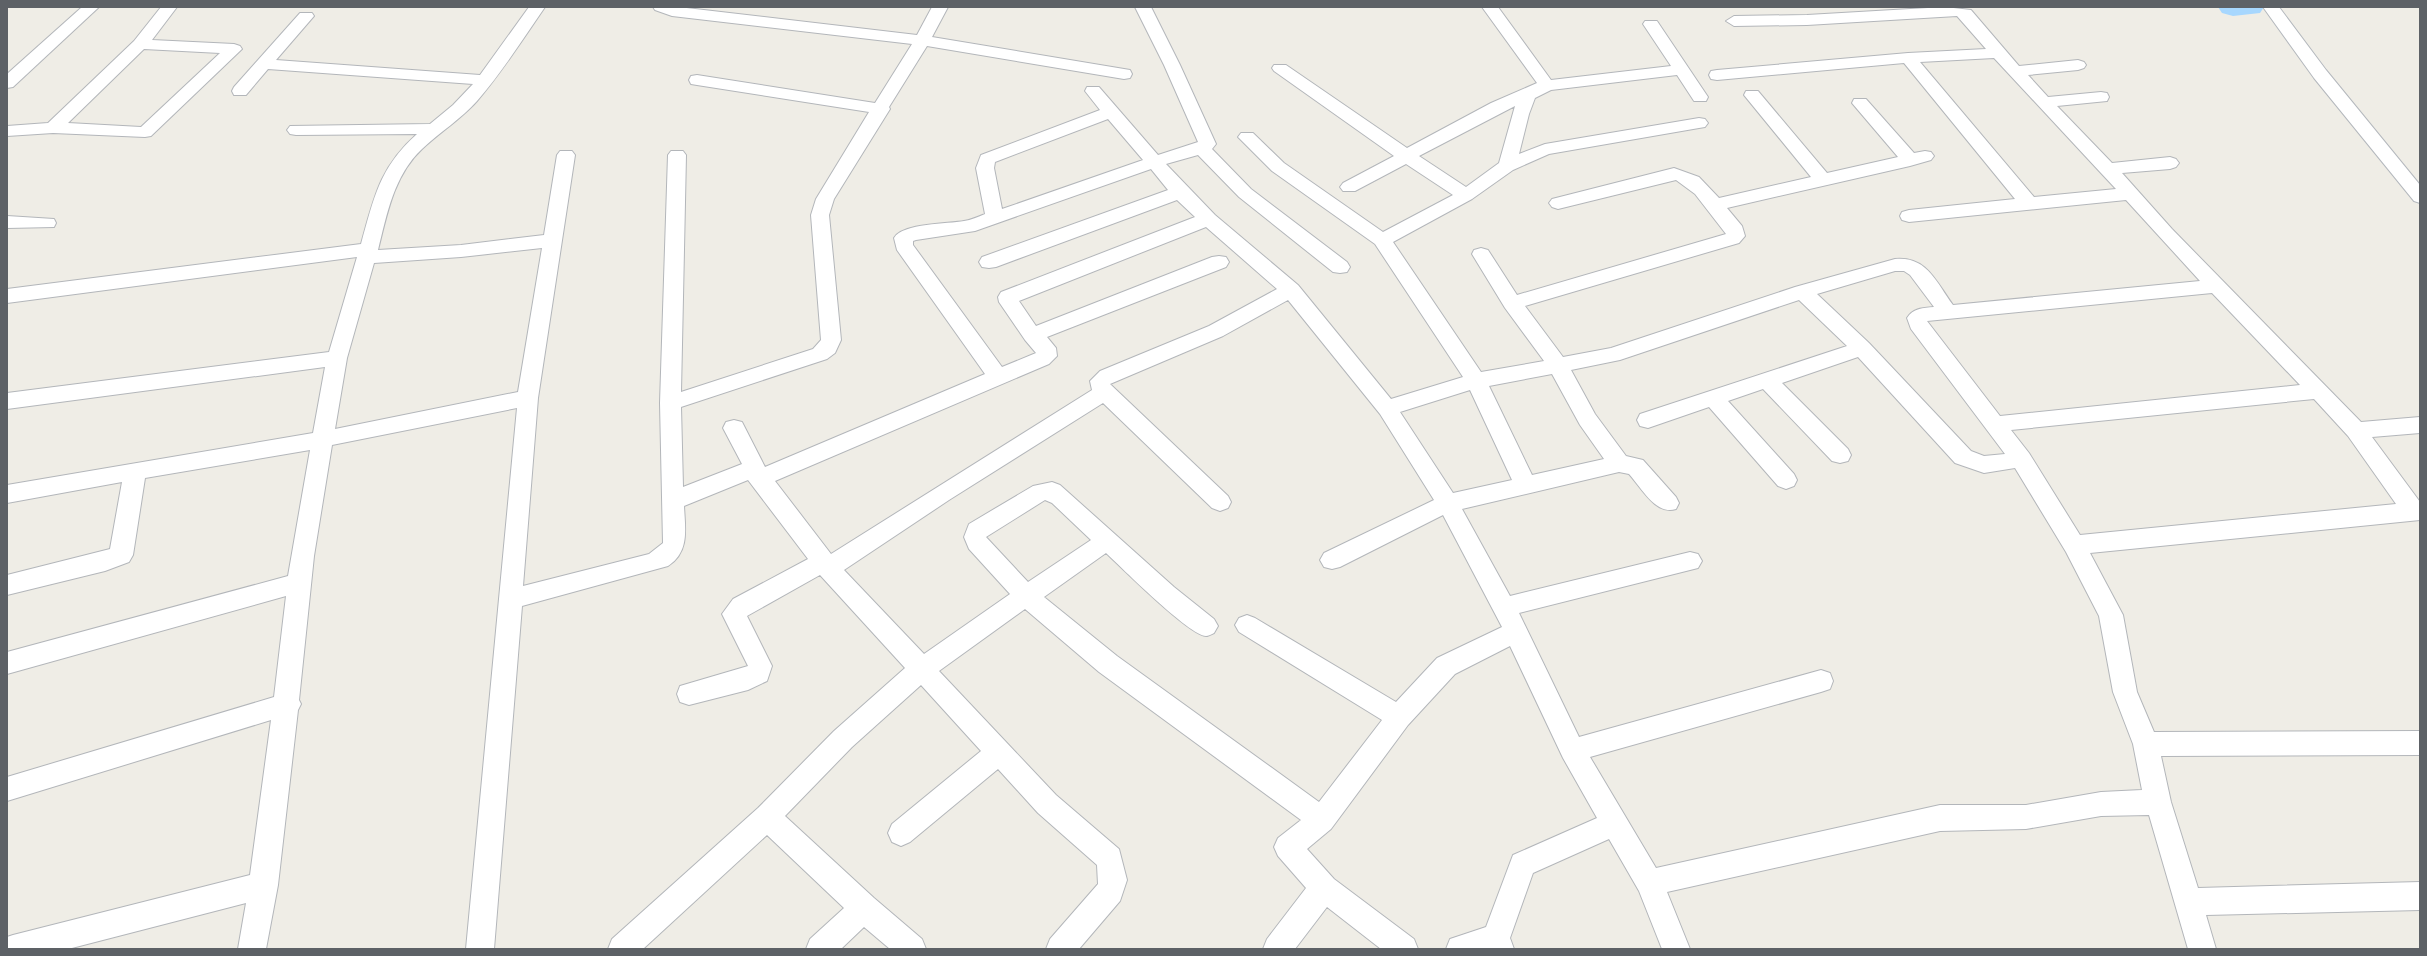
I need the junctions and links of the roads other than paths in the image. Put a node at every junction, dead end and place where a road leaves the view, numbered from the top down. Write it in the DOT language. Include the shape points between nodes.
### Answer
graph roads {
  1 [pos="91,7"];
  2 [pos="169,7"];
  3 [pos="537,7"];
  4 [pos="661,7"];
  5 [pos="940,7"];
  6 [pos="1143,7"];
  7 [pos="1490,7"];
  8 [pos="2271,7"];
  9 [pos="1955,9"];
  10 [pos="1906,11"];
  11 [pos="301,13"];
  12 [pos="1734,21"];
  13 [pos="1651,24"];
  14 [pos="922,40"];
  15 [pos="140,44"];
  16 [pos="1998,53"];
  17 [pos="1908,58"];
  18 [pos="264,64"];
  19 [pos="2078,65"];
  20 [pos="1280,68"];
  21 [pos="1681,70"];
  22 [pos="2015,71"];
  23 [pos="1124,74"];
  24 [pos="1717,75"];
  25 [pos="484,80"];
  26 [pos="697,80"];
  27 [pos="7,83"];
  28 [pos="1547,85"];
  29 [pos="240,91"];
  30 [pos="1093,91"];
  31 [pos="1528,95"];
  32 [pos="1752,95"];
  33 [pos="1700,97"];
  34 [pos="2101,97"];
  35 [pos="2044,102"];
  36 [pos="1860,103"];
  37 [pos="882,109"];
  38 [pos="1112,111"];
  39 [pos="1699,123"];
  40 [pos="53,128"];
  41 [pos="433,129"];
  42 [pos="296,130"];
  43 [pos="7,131"];
  44 [pos="1247,137"];
  45 [pos="1201,148"];
  46 [pos="676,154"];
  47 [pos="566,155"];
  48 [pos="1405,156"];
  49 [pos="1154,162"];
  50 [pos="2170,162"];
  51 [pos="1507,166"];
  52 [pos="2107,169"];
  53 [pos="1823,180"];
  54 [pos="1349,187"];
  55 [pos="1180,192"];
  56 [pos="2131,194"];
  57 [pos="1466,195"];
  58 [pos="2420,197"];
  59 [pos="1558,203"];
  60 [pos="2029,203"];
  61 [pos="1715,205"];
  62 [pos="1909,216"];
  63 [pos="995,218"];
  64 [pos="1208,219"];
  65 [pos="7,222"];
  66 [pos="47,222"];
  67 [pos="553,240"];
  68 [pos="1382,240"];
  69 [pos="368,253"];
  70 [pos="1481,254"];
  71 [pos="988,262"];
  72 [pos="1219,262"];
  73 [pos="1340,267"];
  74 [pos="2216,286"];
  75 [pos="1291,290"];
  76 [pos="1802,292"];
  77 [pos="7,296"];
  78 [pos="1512,303"];
  79 [pos="1948,312"];
  80 [pos="1032,335"];
  81 [pos="1862,348"];
  82 [pos="337,358"];
  83 [pos="1558,365"];
  84 [pos="998,378"];
  85 [pos="1767,380"];
  86 [pos="1476,381"];
  87 [pos="2320,391"];
  88 [pos="1105,392"];
  89 [pos="528,398"];
  90 [pos="1712,398"];
  91 [pos="7,401"];
  92 [pos="670,403"];
  93 [pos="1387,408"];
  94 [pos="1648,420"];
  95 [pos="1996,424"];
  96 [pos="2420,425"];
  97 [pos="734,428"];
  98 [pos="2356,430"];
  99 [pos="323,439"];
  100 [pos="1840,455"];
  101 [pos="2021,459"];
  102 [pos="1619,464"];
  103 [pos="135,472"];
  104 [pos="760,478"];
  105 [pos="1786,480"];
  106 [pos="1526,485"];
  107 [pos="7,494"];
  108 [pos="673,501"];
  109 [pos="1220,502"];
  110 [pos="1448,503"];
  111 [pos="1668,503"];
  112 [pos="2416,511"];
  113 [pos="1108,541"];
  114 [pos="2074,545"];
  115 [pos="1332,560"];
  116 [pos="1690,561"];
  117 [pos="826,565"];
  118 [pos="299,583"];
  119 [pos="7,585"];
  120 [pos="1026,596"];
  121 [pos="511,599"];
  122 [pos="1504,607"];
  123 [pos="1247,625"];
  124 [pos="1206,626"];
  125 [pos="1517,631"];
  126 [pos="7,663"];
  127 [pos="922,669"];
  128 [pos="1821,681"];
  129 [pos="689,694"];
  130 [pos="288,704"];
  131 [pos="1399,717"];
  132 [pos="2420,743"];
  133 [pos="2146,744"];
  134 [pos="1572,750"];
  135 [pos="999,752"];
  136 [pos="7,789"];
  137 [pos="2158,802"];
  138 [pos="767,817"];
  139 [pos="1322,820"];
  140 [pos="1614,823"];
  141 [pos="901,833"];
  142 [pos="1649,883"];
  143 [pos="264,885"];
  144 [pos="1324,888"];
  145 [pos="2420,896"];
  146 [pos="2187,902"];
  147 [pos="864,908"];
  148 [pos="1498,944"];
  149 [pos="13,949"];
  150 [pos="252,949"];
  151 [pos="480,949"];
  152 [pos="622,949"];
  153 [pos="820,949"];
  154 [pos="912,949"];
  155 [pos="1060,949"];
  156 [pos="1277,949"];
  157 [pos="1404,949"];
  158 [pos="1460,949"];
  159 [pos="1676,949"];
  160 [pos="2202,949"];
  1 -- 27 [label="street"];
  2 -- 15 [label="street"];
  3 -- 25 [label="street"];
  4 -- 14 [label="street" via="672,11"];
  5 -- 14 [label="street"];
  6 -- 45 [label="street" via="1207,141"];
  7 -- 28 [label="street"];
  8 -- 58 [label="street" via="2320,74"];
  9 -- 10 [label="street"];
  9 -- 16 [label="street" via="1971,18"];
  10 -- 12 [label="street"];
  11 -- 18 [label="street"];
  13 -- 21 [label="street"];
  14 -- 23 [label="street"];
  14 -- 37 [label="street"];
  15 -- 40 [label="street"];
  15 -- 40 [label="street" via="234,49 145,132"];
  16 -- 17 [label="street"];
  16 -- 22 [label="street"];
  17 -- 24 [label="street"];
  17 -- 60 [label="street"];
  18 -- 25 [label="street"];
  18 -- 29 [label="street"];
  19 -- 22 [label="street"];
  20 -- 48 [label="street"];
  21 -- 28 [label="street"];
  21 -- 33 [label="street"];
  22 -- 35 [label="street"];
  25 -- 41 [label="street" via="456,111"];
  26 -- 37 [label="street"];
  28 -- 31 [label="street"];
  30 -- 38 [label="street"];
  31 -- 48 [label="street" via="1510,101"];
  31 -- 51 [label="street" via="1520,114"];
  32 -- 53 [label="street"];
  34 -- 35 [label="street"];
  35 -- 52 [label="street"];
  36 -- 53 [label="street" via="1917,158"];
  37 -- 92 [label="street" via="825,199 820,214 831,340 828,348 820,354"];
  38 -- 49 [label="street"];
  38 -- 63 [label="street" via="987,159 986,168"];
  39 -- 51 [label="street" via="1545,149"];
  40 -- 43 [label="street"];
  41 -- 42 [label="street"];
  41 -- 69 [label="street" via="411,147 397,164 388,182"];
  44 -- 68 [label="street" via="1278,167"];
  45 -- 49 [label="street"];
  45 -- 73 [label="street" via="1245,193"];
  46 -- 92 [label="street"];
  47 -- 67 [label="street"];
  48 -- 54 [label="street"];
  48 -- 57 [label="street"];
  49 -- 55 [label="street"];
  49 -- 63 [label="street"];
  50 -- 52 [label="street"];
  51 -- 57 [label="street"];
  52 -- 56 [label="street"];
  53 -- 61 [label="street"];
  55 -- 64 [label="street"];
  55 -- 71 [label="street"];
  56 -- 60 [label="street"];
  56 -- 74 [label="street"];
  57 -- 68 [label="street"];
  59 -- 61 [label="street" via="1674,174 1684,175 1693,180"];
  60 -- 62 [label="street"];
  61 -- 78 [label="street" via="1735,230 1736,236 1732,239"];
  63 -- 84 [label="street" via="968,227 907,235 902,242"];
  64 -- 75 [label="street"];
  64 -- 80 [label="street" via="1008,297"];
  65 -- 66 [label="street"];
  67 -- 69 [label="street" via="461,251"];
  67 -- 89 [label="street"];
  68 -- 86 [label="street"];
  69 -- 77 [label="street"];
  69 -- 82 [label="street"];
  70 -- 78 [label="street"];
  72 -- 80 [label="street"];
  74 -- 79 [label="street"];
  74 -- 87 [label="street"];
  75 -- 88 [label="street" via="1216,331 1107,376 1100,381 1100,386"];
  75 -- 93 [label="street"];
  76 -- 79 [label="street" via="1895,265 1908,264 1917,270"];
  76 -- 81 [label="street"];
  76 -- 83 [label="street" via="1613,355"];
  78 -- 83 [label="street"];
  79 -- 95 [label="street" via="1921,315 1917,318 1918,324"];
  80 -- 84 [label="street" via="1046,348 1047,356"];
  81 -- 85 [label="street"];
  81 -- 101 [label="street" via="1963,458 1973,464 1986,466"];
  82 -- 91 [label="street"];
  82 -- 99 [label="street"];
  83 -- 86 [label="street"];
  83 -- 102 [label="street" via="1587,419"];
  84 -- 104 [label="street"];
  85 -- 90 [label="street"];
  85 -- 100 [label="street"];
  86 -- 93 [label="street"];
  86 -- 106 [label="street"];
  87 -- 95 [label="street"];
  87 -- 98 [label="street"];
  88 -- 109 [label="street"];
  88 -- 117 [label="street"];
  89 -- 99 [label="street"];
  89 -- 121 [label="street"];
  90 -- 94 [label="street"];
  90 -- 105 [label="street"];
  92 -- 108 [label="street"];
  93 -- 110 [label="street"];
  95 -- 101 [label="street"];
  96 -- 98 [label="street"];
  97 -- 104 [label="street"];
  98 -- 112 [label="street"];
  99 -- 103 [label="street"];
  99 -- 118 [label="street"];
  101 -- 114 [label="street"];
  102 -- 106 [label="street"];
  102 -- 111 [label="street" via="1635,466"];
  103 -- 107 [label="street"];
  103 -- 119 [label="street" via="121,554 105,562"];
  104 -- 108 [label="street" via="752,469"];
  104 -- 117 [label="street"];
  106 -- 110 [label="street"];
  108 -- 121 [label="street" via="674,544 663,558"];
  110 -- 115 [label="street"];
  110 -- 122 [label="street"];
  112 -- 114 [label="street"];
  113 -- 120 [label="street"];
  113 -- 120 [label="street" via="1052,491 1041,492 977,530 977,542"];
  113 -- 124 [label="street" via="1166,594"];
  114 -- 133 [label="street" via="2111,615 2125,692"];
  116 -- 122 [label="street"];
  117 -- 127 [label="street"];
  117 -- 129 [label="street" via="741,606 734,614 760,666 758,673 748,679"];
  118 -- 126 [label="street"];
  118 -- 130 [label="street"];
  120 -- 127 [label="street"];
  120 -- 139 [label="street" via="1108,664"];
  121 -- 151 [label="street"];
  122 -- 125 [label="street"];
  123 -- 131 [label="street"];
  125 -- 131 [label="street" via="1446,666"];
  125 -- 134 [label="street"];
  127 -- 135 [label="street"];
  127 -- 138 [label="street" via="843,739"];
  128 -- 134 [label="street"];
  130 -- 136 [label="street"];
  130 -- 143 [label="street"];
  131 -- 139 [label="street"];
  132 -- 133 [label="street"];
  133 -- 137 [label="street"];
  134 -- 140 [label="street"];
  135 -- 141 [label="street"];
  135 -- 155 [label="street" via="1048,804 1109,858 1113,869 1110,891"];
  137 -- 142 [label="street" via="2101,804 2026,817 1940,818"];
  137 -- 146 [label="street"];
  138 -- 147 [label="street"];
  138 -- 152 [label="street"];
  139 -- 144 [label="street" via="1288,847"];
  140 -- 142 [label="street"];
  140 -- 148 [label="street" via="1523,864"];
  142 -- 159 [label="street"];
  143 -- 149 [label="street"];
  143 -- 150 [label="street"];
  144 -- 156 [label="street"];
  144 -- 157 [label="street"];
  145 -- 146 [label="street"];
  146 -- 160 [label="street"];
  147 -- 153 [label="street"];
  147 -- 154 [label="street"];
  148 -- 158 [label="street"];
}
